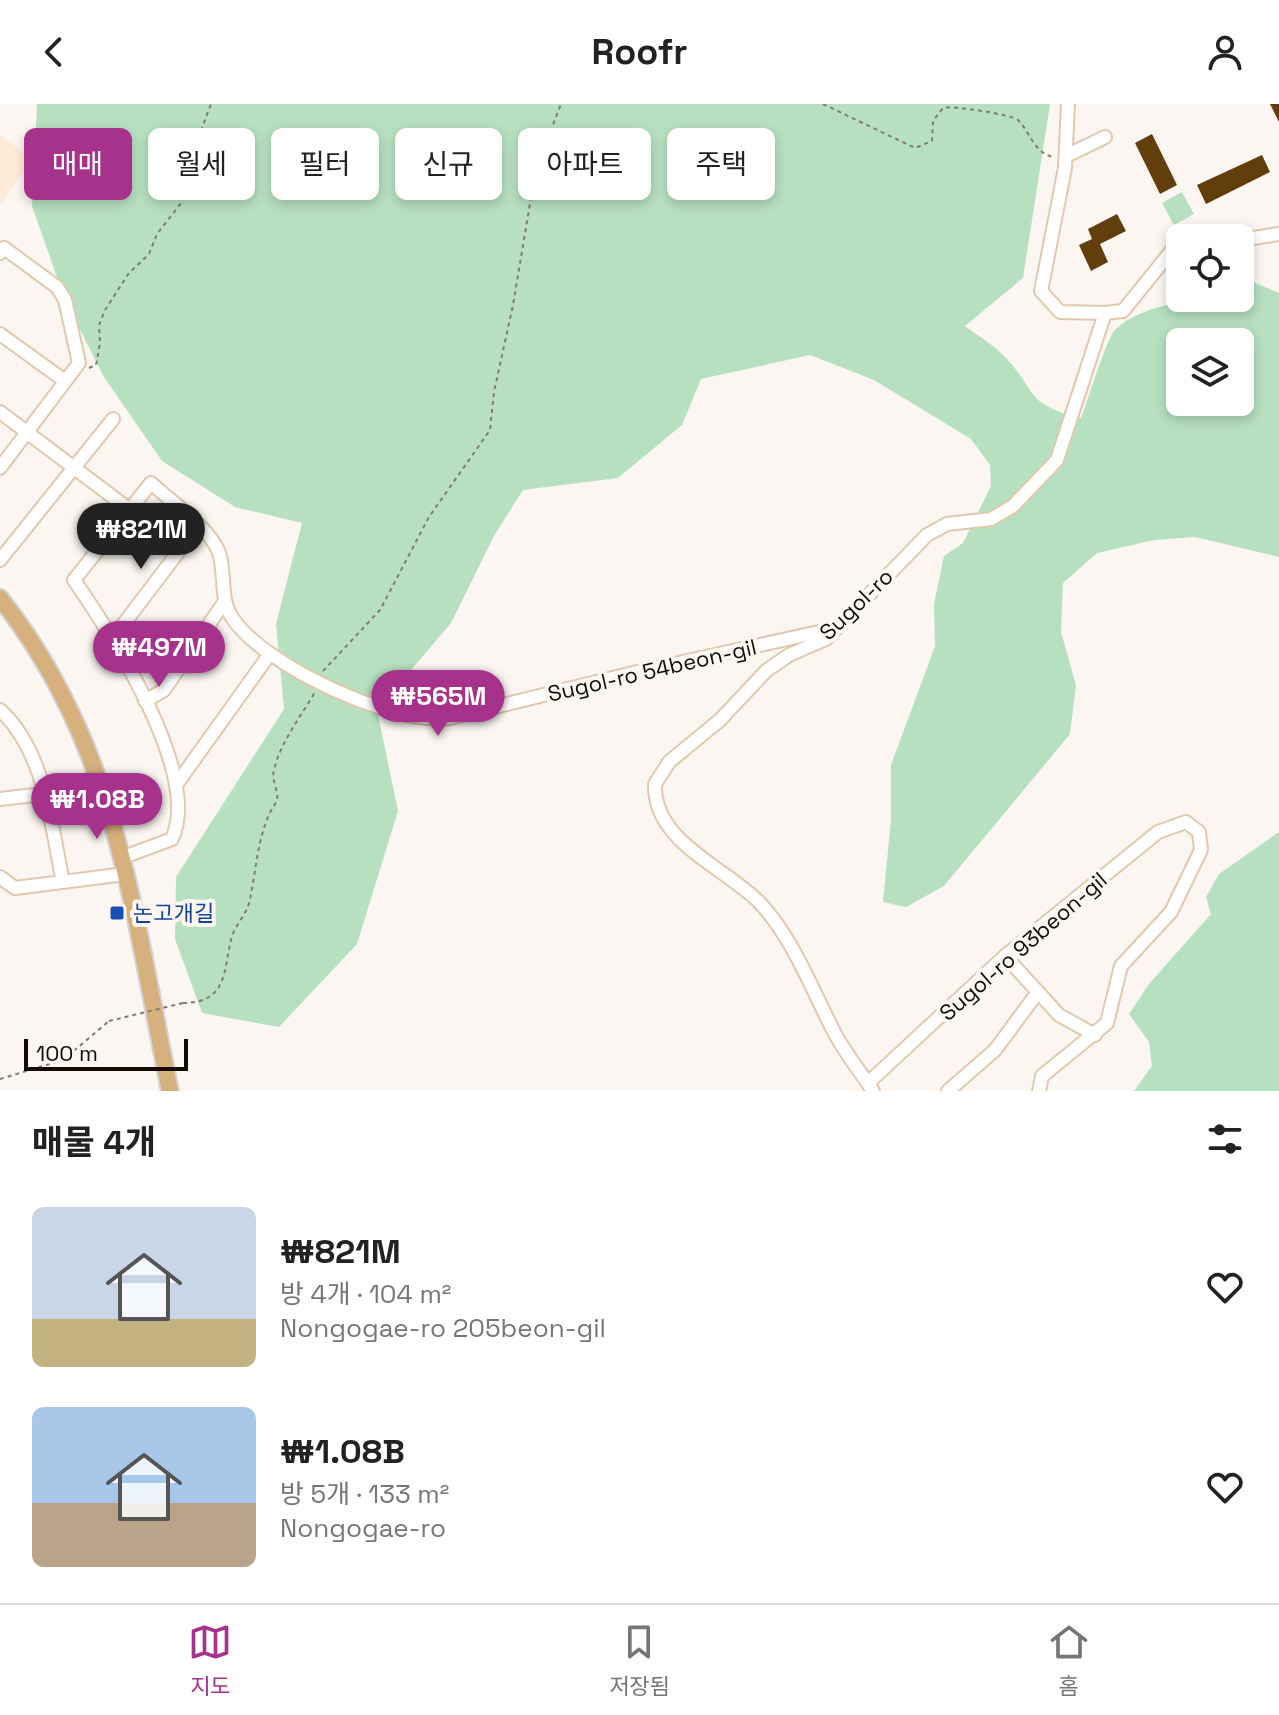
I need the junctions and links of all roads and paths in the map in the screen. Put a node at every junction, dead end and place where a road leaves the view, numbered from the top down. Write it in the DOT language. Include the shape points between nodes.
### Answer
graph roads {
  1 [pos="211,104"];
  2 [pos="561,104"];
  3 [pos="823,104"];
  4 [pos="1068,104"];
  5 [pos="1105,137"];
  6 [pos="1066,156"];
  7 [pos="1279,234"];
  8 [pos="1254,238"];
  9 [pos="0,253"];
  10 [pos="1166,258"];
  11 [pos="1105,313"];
  12 [pos="0,334"];
  13 [pos="79,363"];
  14 [pos="65,381"];
  15 [pos="0,412"];
  16 [pos="113,419"];
  17 [pos="27,432"];
  18 [pos="73,467"];
  19 [pos="0,468"];
  20 [pos="130,510"];
  21 [pos="198,526"];
  22 [pos="0,560"];
  23 [pos="0,598"];
  24 [pos="225,601"];
  25 [pos="837,628"];
  26 [pos="113,638"];
  27 [pos="269,655"];
  28 [pos="319,685"];
  29 [pos="145,701"];
  30 [pos="0,710"];
  31 [pos="176,785"];
  32 [pos="43,794"];
  33 [pos="0,799"];
  34 [pos="123,866"];
  35 [pos="0,877"];
  36 [pos="63,882"];
  37 [pos="1005,956"];
  38 [pos="1038,992"];
  39 [pos="1095,1035"];
  40 [pos="0,1079"];
  41 [pos="871,1087"];
  42 [pos="952,1090"];
  43 [pos="170,1091"];
  44 [pos="1039,1091"];
  1 -- 13 [label="path" via="185,195 149,254 105,310 96,365 90,369"];
  2 -- 28 [label="path" via="536,168 490,430 429,517 380,610 328,662"];
  3 -- 6 [label="path" via="915,148 932,141 933,121 943,108 1011,116 1043,154"];
  4 -- 6 [label="street"];
  5 -- 6 [label="street"];
  6 -- 11 [label="street" via="1041,291 1060,312"];
  7 -- 8 [label="street"];
  9 -- 13 [label="street" via="4,248 57,287 65,300"];
  10 -- 11 [label="street" via="1123,311"];
  11 -- 25 [label="street, Sugol-ro" via="1057,460 1002,513 947,524 927,535"];
  12 -- 14 [label="street"];
  13 -- 14 [label="street"];
  14 -- 17 [label="street"];
  15 -- 17 [label="street"];
  16 -- 18 [label="street"];
  17 -- 18 [label="street"];
  17 -- 19 [label="street"];
  18 -- 20 [label="street"];
  18 -- 22 [label="street"];
  20 -- 21 [label="street, Sugol-ro 54beon-gil" via="151,483"];
  20 -- 26 [label="street" via="74,580"];
  21 -- 24 [label="street, Sugol-ro 54beon-gil" via="218,549"];
  21 -- 26 [label="street"];
  23 -- 34 [label="main road" via="67,698 91,753"];
  24 -- 27 [label="street, Sugol-ro 54beon-gil" via="231,617"];
  24 -- 29 [label="street" via="164,690"];
  25 -- 28 [label="street, Sugol-ro 54beon-gil" via="434,721"];
  25 -- 41 [label="street, Sugol-ro" via="766,671 720,720 669,762 655,784 655,798 672,830 770,916 833,1031"];
  26 -- 29 [label="street"];
  27 -- 28 [label="street, Sugol-ro 54beon-gil"];
  27 -- 31 [label="street"];
  28 -- 40 [label="path, bridge" via="279,750 272,774 277,801 258,848 250,901 233,934 218,990 196,1003 109,1021 63,1060"];
  29 -- 31 [label="street"];
  30 -- 32 [label="street" via="24,740"];
  31 -- 34 [label="street" via="180,823 172,839"];
  32 -- 33 [label="street"];
  32 -- 36 [label="street"];
  34 -- 36 [label="street"];
  34 -- 43 [label="main road"];
  35 -- 36 [label="street" via="15,888"];
  37 -- 38 [label="street"];
  37 -- 39 [label="street, Sugol-ro 93beon-gil" via="1158,832 1186,822 1199,832 1201,850 1171,912 1121,966 1107,1023"];
  37 -- 41 [label="street, Sugol-ro 93beon-gil"];
  38 -- 39 [label="street" via="1059,1015"];
  38 -- 42 [label="street" via="995,1050"];
  39 -- 44 [label="street" via="1042,1076"];
}
